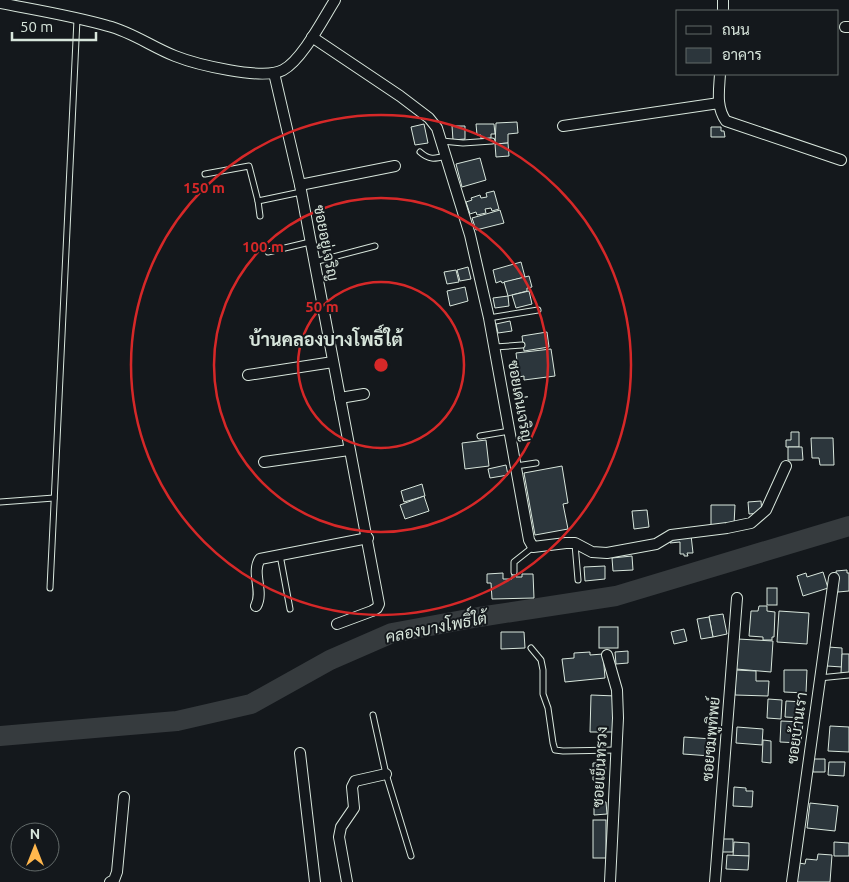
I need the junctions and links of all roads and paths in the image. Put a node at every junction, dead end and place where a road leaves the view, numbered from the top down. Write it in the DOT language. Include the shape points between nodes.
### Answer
graph roads {
  1 [pos="335,0"];
  2 [pos="0,3"];
  3 [pos="77,18"];
  4 [pos="312,37"];
  5 [pos="274,73"];
  6 [pos="720,75"];
  7 [pos="719,102"];
  8 [pos="563,126"];
  9 [pos="442,141"];
  10 [pos="492,141"];
  11 [pos="420,152"];
  12 [pos="446,156"];
  13 [pos="841,160"];
  14 [pos="395,166"];
  15 [pos="205,174"];
  16 [pos="300,189"];
  17 [pos="258,201"];
  18 [pos="260,216"];
  19 [pos="310,242"];
  20 [pos="375,246"];
  21 [pos="268,252"];
  22 [pos="314,262"];
  23 [pos="538,310"];
  24 [pos="490,318"];
  25 [pos="522,345"];
  26 [pos="495,347"];
  27 [pos="332,362"];
  28 [pos="248,375"];
  29 [pos="364,394"];
  30 [pos="340,398"];
  31 [pos="510,431"];
  32 [pos="480,436"];
  33 [pos="349,450"];
  34 [pos="264,462"];
  35 [pos="536,463"];
  36 [pos="516,466"];
  37 [pos="786,466"];
  38 [pos="54,498"];
  39 [pos="0,502"];
  40 [pos="368,538"];
  41 [pos="575,543"];
  42 [pos="534,547"];
  43 [pos="280,555"];
  44 [pos="514,572"];
  45 [pos="834,578"];
  46 [pos="578,580"];
  47 [pos="50,588"];
  48 [pos="738,598"];
  49 [pos="256,606"];
  50 [pos="290,609"];
  51 [pos="337,624"];
  52 [pos="531,648"];
  53 [pos="607,655"];
  54 [pos="849,675"];
  55 [pos="819,678"];
  56 [pos="374,715"];
  57 [pos="616,750"];
  58 [pos="300,752"];
  59 [pos="386,774"];
  60 [pos="124,797"];
  61 [pos="411,856"];
  62 [pos="110,882"];
  63 [pos="315,882"];
  64 [pos="347,882"];
  65 [pos="610,882"];
  66 [pos="715,882"];
  67 [pos="792,882"];
  1 -- 4 [label="street"];
  2 -- 3 [label="street"];
  3 -- 5 [label="street" via="111,26 175,56 201,64 236,71"];
  3 -- 38 [label="lane"];
  4 -- 5 [label="street" via="294,62"];
  4 -- 9 [label="street, ซอยเด่นเจริญ" via="429,118"];
  5 -- 16 [label="street, ซอยอยู่เจริญ"];
  6 -- 7 [label="street"];
  7 -- 8 [label="street"];
  7 -- 13 [label="street" via="726,121"];
  9 -- 10 [label="lane"];
  9 -- 12 [label="street, ซอยเด่นเจริญ"];
  11 -- 12 [label="lane" via="432,159"];
  12 -- 24 [label="street, ซอยเด่นเจริญ"];
  14 -- 16 [label="street"];
  15 -- 17 [label="lane" via="249,166"];
  16 -- 17 [label="lane"];
  16 -- 19 [label="street, ซอยอยู่เจริญ"];
  17 -- 18 [label="lane"];
  19 -- 21 [label="lane"];
  19 -- 22 [label="street, ซอยอยู่เจริญ"];
  20 -- 22 [label="lane"];
  22 -- 27 [label="street, ซอยอยู่เจริญ"];
  23 -- 24 [label="lane"];
  24 -- 26 [label="street, ซอยเด่นเจริญ"];
  25 -- 26 [label="lane"];
  26 -- 31 [label="street, ซอยเด่นเจริญ"];
  27 -- 28 [label="street"];
  27 -- 30 [label="street, ซอยอยู่เจริญ"];
  29 -- 30 [label="street"];
  30 -- 33 [label="street, ซอยอยู่เจริญ"];
  31 -- 32 [label="lane"];
  31 -- 36 [label="street, ซอยเด่นเจริญ"];
  33 -- 34 [label="street"];
  33 -- 40 [label="street, ซอยอยู่เจริญ"];
  35 -- 36 [label="lane"];
  36 -- 42 [label="street, ซอยเด่นเจริญ"];
  37 -- 41 [label="street" via="766,510 751,523 671,535 656,544 607,553 592,552"];
  38 -- 39 [label="lane"];
  38 -- 47 [label="lane"];
  40 -- 43 [label="street"];
  40 -- 51 [label="street, ซอยอยู่เจริญ" via="378,608"];
  41 -- 42 [label="street"];
  41 -- 46 [label="lane"];
  42 -- 44 [label="lane" via="514,562"];
  43 -- 49 [label="street" via="260,558 257,563 260,595"];
  43 -- 50 [label="lane"];
  45 -- 55 [label="street, ซอยบ้านเรา"];
  48 -- 66 [label="street, ซอยชมพูทิพย์"];
  52 -- 57 [label="lane" via="541,660 543,694 556,750"];
  53 -- 57 [label="street, ซอยเย็นทรวง" via="617,690"];
  54 -- 55 [label="lane"];
  55 -- 67 [label="street, ซอยบ้านเรา"];
  56 -- 59 [label="lane"];
  57 -- 65 [label="street, ซอยเย็นทรวง"];
  58 -- 63 [label="street"];
  59 -- 61 [label="lane"];
  59 -- 64 [label="street" via="355,781 352,787 354,808 341,827 339,837"];
  60 -- 62 [label="street" via="117,872"];
}
